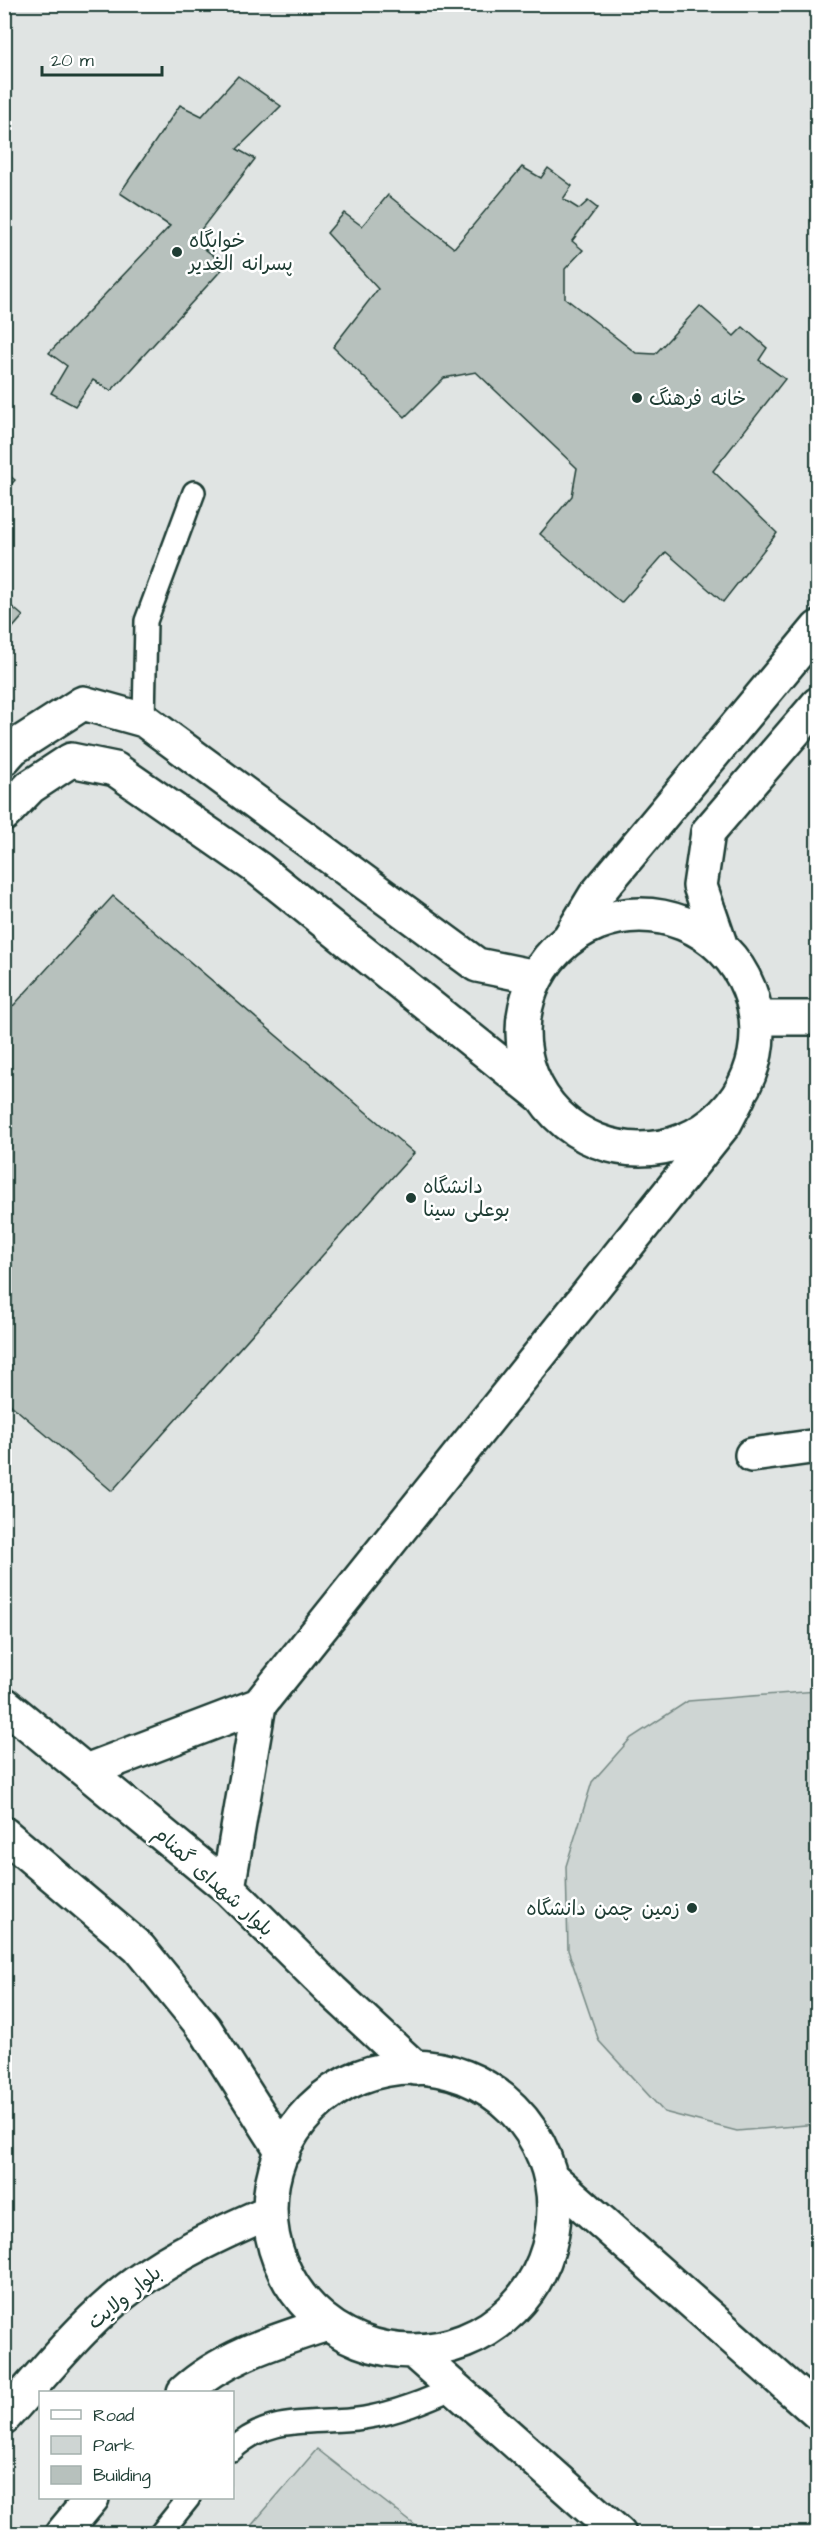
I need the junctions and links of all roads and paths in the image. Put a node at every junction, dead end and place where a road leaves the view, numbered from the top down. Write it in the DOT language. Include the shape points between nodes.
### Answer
graph roads {
  1 [pos="194,492"];
  2 [pos="818,628"];
  3 [pos="818,704"];
  4 [pos="144,720"];
  5 [pos="4,758"];
  6 [pos="4,814"];
  7 [pos="570,937"];
  8 [pos="721,946"];
  9 [pos="536,977"];
  10 [pos="757,1018"];
  11 [pos="818,1018"];
  12 [pos="739,1095"];
  13 [pos="543,1098"];
  14 [pos="818,1446"];
  15 [pos="752,1455"];
  16 [pos="4,1704"];
  17 [pos="260,1706"];
  18 [pos="86,1771"];
  19 [pos="4,1834"];
  20 [pos="228,1888"];
  21 [pos="416,2068"];
  22 [pos="283,2152"];
  23 [pos="552,2178"];
  24 [pos="269,2212"];
  25 [pos="327,2324"];
  26 [pos="414,2352"];
  27 [pos="456,2387"];
  28 [pos="185,2391"];
  29 [pos="818,2413"];
  30 [pos="4,2417"];
  31 [pos="234,2449"];
  32 [pos="91,2499"];
  33 [pos="188,2499"];
  34 [pos="62,2534"];
  35 [pos="159,2534"];
  36 [pos="619,2534"];
  1 -- 4 [label="lane" via="146,621"];
  2 -- 7 [label="street" via="595,896"];
  3 -- 8 [label="street" via="708,832 700,886"];
  4 -- 5 [label="street" via="83,703"];
  4 -- 9 [label="street" via="477,965"];
  6 -- 13 [label="street" via="30,787 71,760 115,769 259,869"];
  7 -- 8 [label="street" via="607,919 647,915 687,924"];
  7 -- 9 [label="street"];
  8 -- 10 [label="street" via="745,979"];
  9 -- 13 [label="street" via="526,1006 523,1038 529,1069"];
  10 -- 11 [label="street"];
  10 -- 12 [label="street" via="754,1058"];
  12 -- 13 [label="street" via="714,1124 680,1143 642,1150 603,1144 578,1131"];
  12 -- 17 [label="street" via="725,1123"];
  14 -- 15 [label="street"];
  16 -- 18 [label="street, بلوار شهدای گمنام"];
  17 -- 18 [label="street"];
  17 -- 20 [label="street"];
  18 -- 20 [label="street, بلوار شهدای گمنام"];
  19 -- 22 [label="street" via="139,1948 204,2029"];
  20 -- 21 [label="street, بلوار شهدای گمنام"];
  21 -- 22 [label="street" via="395,2067 355,2078 320,2100 292,2131"];
  21 -- 23 [label="street" via="437,2068 477,2082 510,2106 536,2139"];
  22 -- 24 [label="street" via="275,2169"];
  23 -- 26 [label="street" via="554,2226 540,2272 512,2312 473,2339"];
  23 -- 29 [label="street"];
  24 -- 25 [label="street" via="276,2254 296,2293"];
  24 -- 30 [label="street, بلوار ولایت" via="182,2252 134,2284 90,2322"];
  25 -- 26 [label="street" via="365,2344 395,2352"];
  25 -- 28 [label="street" via="257,2348 224,2364"];
  26 -- 27 [label="street"];
  27 -- 31 [label="lane" via="419,2403 366,2418 276,2425"];
  27 -- 36 [label="street"];
  32 -- 34 [label="street"];
  33 -- 35 [label="lane"];
}
